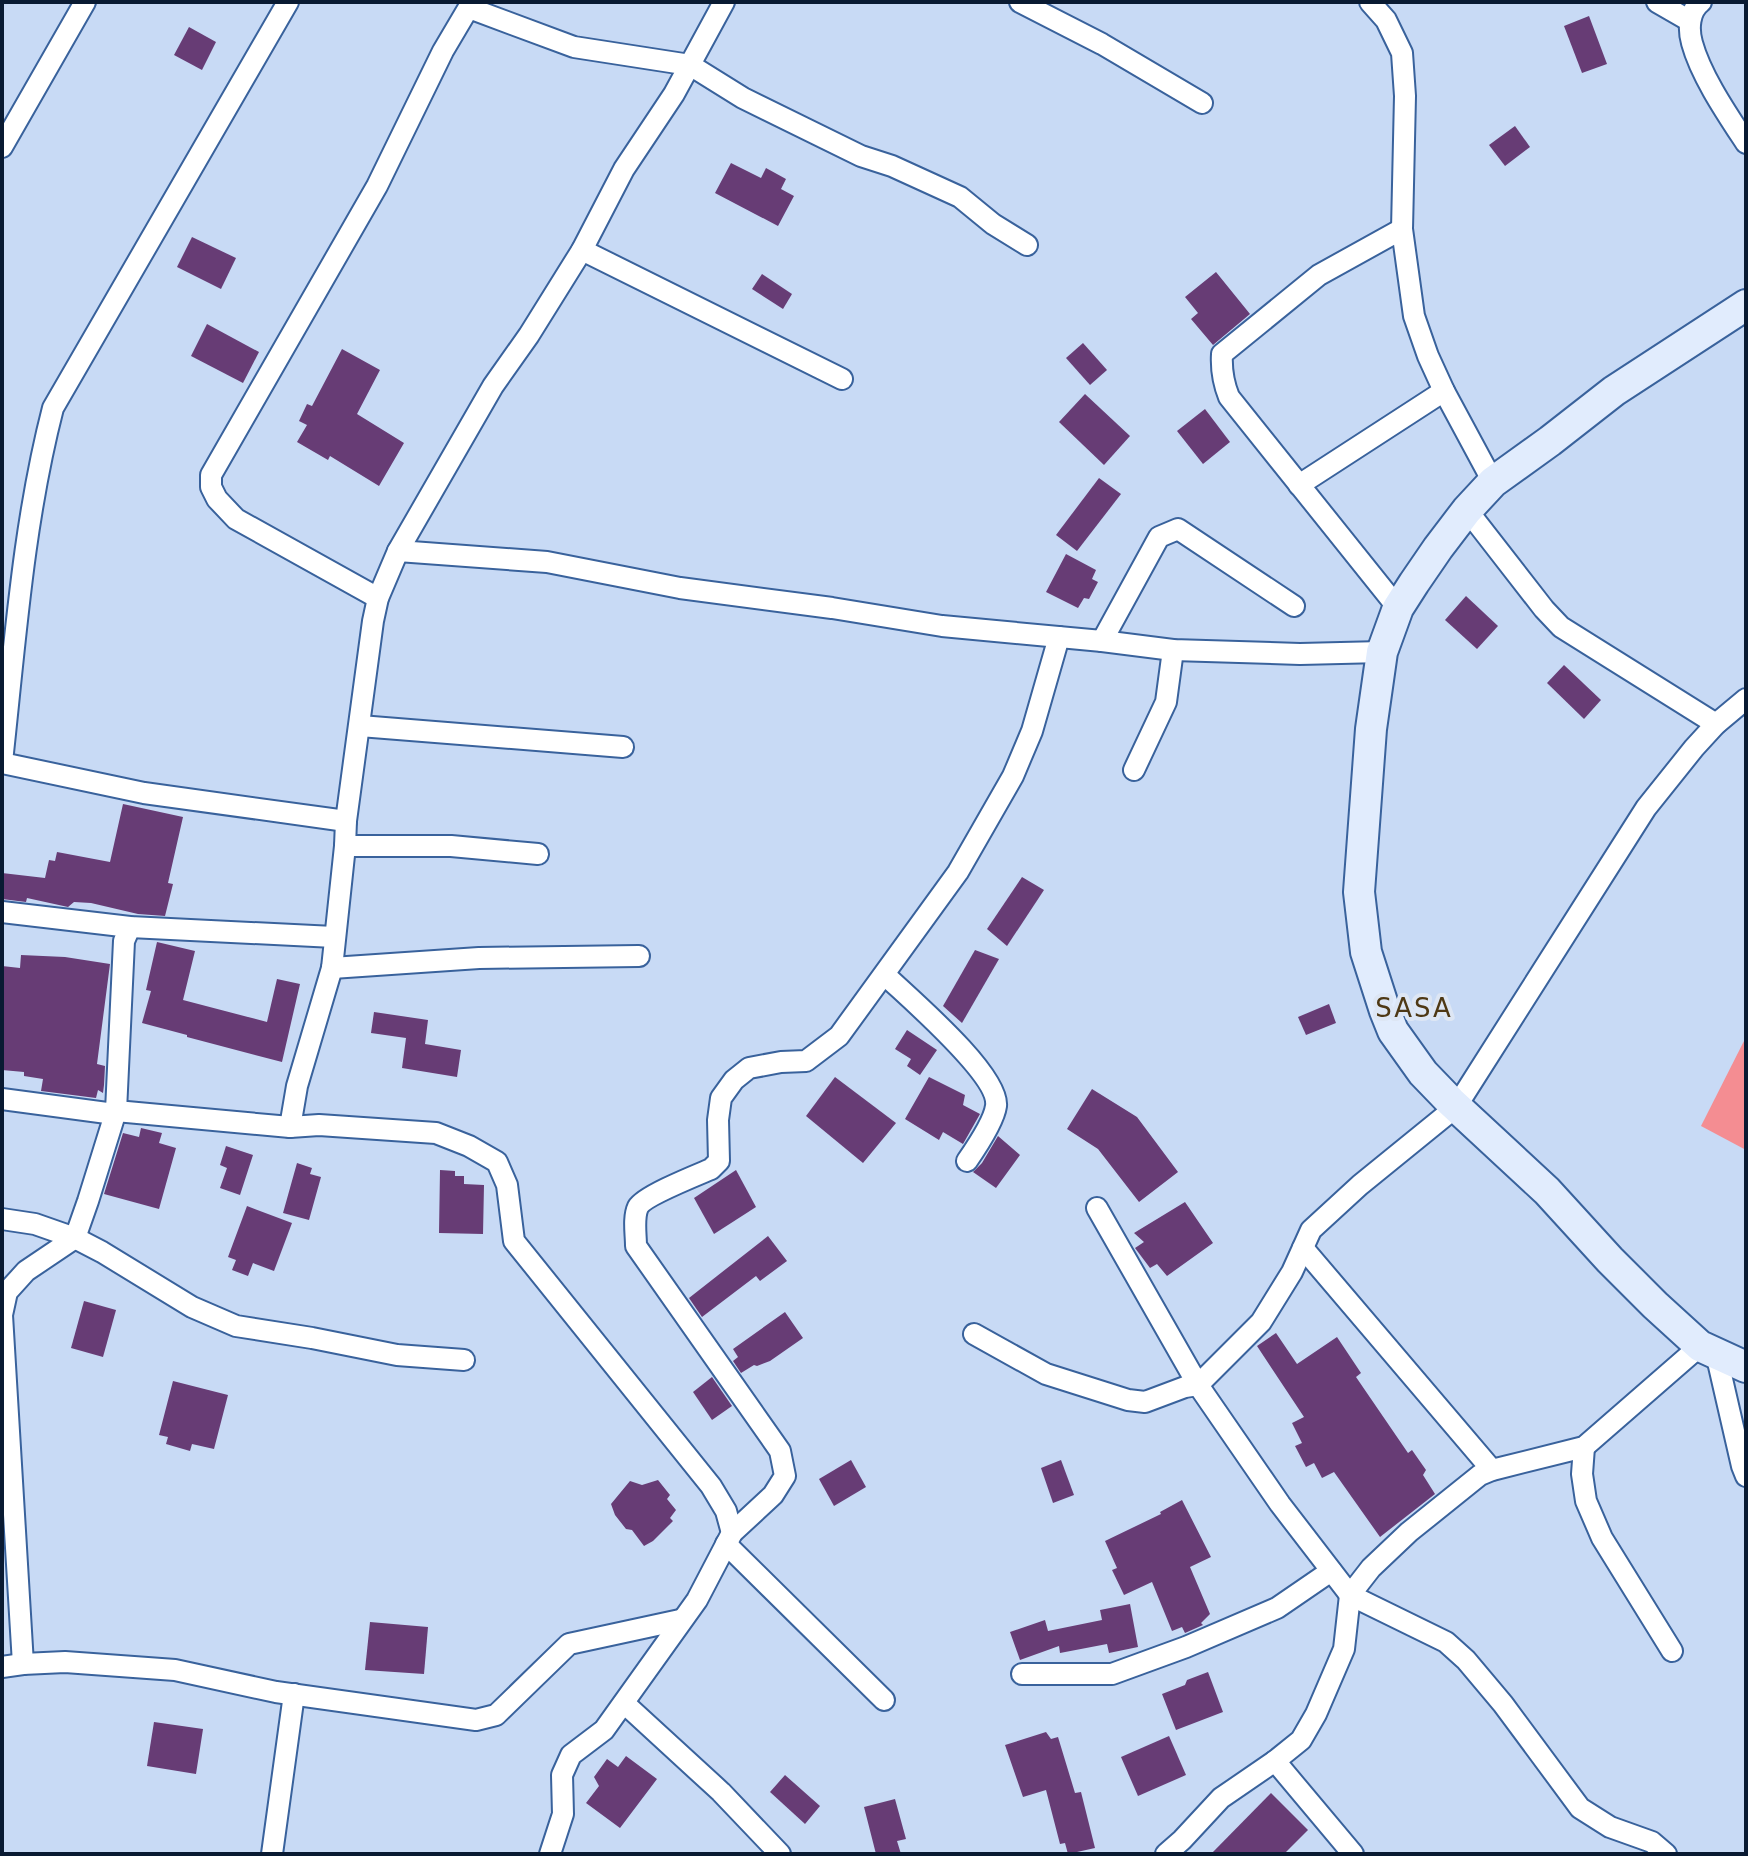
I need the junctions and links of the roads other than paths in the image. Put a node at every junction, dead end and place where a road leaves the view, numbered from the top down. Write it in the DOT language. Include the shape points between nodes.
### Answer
graph roads {
  1 [pos="85,2"];
  2 [pos="288,2"];
  3 [pos="724,2"];
  4 [pos="1020,2"];
  5 [pos="1370,2"];
  6 [pos="1657,2"];
  7 [pos="1701,2"];
  8 [pos="470,5"];
  9 [pos="1690,21"];
  10 [pos="690,65"];
  11 [pos="1202,103"];
  12 [pos="1746,143"];
  13 [pos="2,147"];
  14 [pos="1402,229"];
  15 [pos="1027,245"];
  16 [pos="582,250"];
  17 [pos="1746,305"];
  18 [pos="842,379"];
  19 [pos="1444,391"];
  20 [pos="1493,482"];
  21 [pos="1299,485"];
  22 [pos="1467,510"];
  23 [pos="398,551"];
  24 [pos="11,597"];
  25 [pos="378,598"];
  26 [pos="1294,606"];
  27 [pos="1398,608"];
  28 [pos="1059,637"];
  29 [pos="1102,641"];
  30 [pos="1173,650"];
  31 [pos="1382,652"];
  32 [pos="1746,699"];
  33 [pos="1716,724"];
  34 [pos="360,726"];
  35 [pos="623,747"];
  36 [pos="2,763"];
  37 [pos="1134,770"];
  38 [pos="346,821"];
  39 [pos="345,846"];
  40 [pos="538,854"];
  41 [pos="2,912"];
  42 [pos="130,927"];
  43 [pos="334,937"];
  44 [pos="639,956"];
  45 [pos="332,968"];
  46 [pos="885,975"];
  47 [pos="2,1099"];
  48 [pos="1456,1107"];
  49 [pos="116,1111"];
  50 [pos="290,1127"];
  51 [pos="967,1161"];
  52 [pos="1097,1208"];
  53 [pos="2,1219"];
  54 [pos="75,1238"];
  55 [pos="1303,1248"];
  56 [pos="2,1315"];
  57 [pos="974,1334"];
  58 [pos="1708,1350"];
  59 [pos="464,1360"];
  60 [pos="1746,1367"];
  61 [pos="1198,1385"];
  62 [pos="1584,1447"];
  63 [pos="6,1459"];
  64 [pos="1492,1470"];
  65 [pos="1746,1476"];
  66 [pos="729,1538"];
  67 [pos="1331,1571"];
  68 [pos="1350,1595"];
  69 [pos="680,1620"];
  70 [pos="1672,1651"];
  71 [pos="23,1664"];
  72 [pos="2,1667"];
  73 [pos="1022,1674"];
  74 [pos="294,1694"];
  75 [pos="884,1700"];
  76 [pos="624,1703"];
  77 [pos="1275,1761"];
  78 [pos="272,1854"];
  79 [pos="550,1854"];
  80 [pos="780,1854"];
  81 [pos="1166,1854"];
  82 [pos="1353,1854"];
  83 [pos="1666,1854"];
  1 -- 13 [label="street"];
  2 -- 24 [label="street" via="53,408"];
  3 -- 10 [label="street"];
  4 -- 11 [label="street"];
  5 -- 14 [label="street" via="1402,53"];
  6 -- 9 [label="street"];
  7 -- 9 [label="street"];
  8 -- 10 [label="street" via="574,47"];
  8 -- 25 [label="street" via="377,186 211,475 217,499 236,519"];
  9 -- 12 [label="street" via="1691,41 1707,78"];
  10 -- 15 [label="street" via="743,98 861,156 960,197"];
  10 -- 16 [label="street" via="624,169"];
  14 -- 19 [label="street" via="1414,316"];
  14 -- 21 [label="street" via="1319,275 1222,354 1229,397"];
  16 -- 18 [label="street"];
  16 -- 23 [label="street" via="493,386"];
  17 -- 20 [label="street" via="1614,391"];
  19 -- 20 [label="street"];
  19 -- 21 [label="street"];
  20 -- 22 [label="street"];
  21 -- 27 [label="street"];
  22 -- 27 [label="street"];
  22 -- 33 [label="street" via="1561,627"];
  23 -- 25 [label="street"];
  23 -- 28 [label="street" via="547,562 680,588 942,626"];
  24 -- 36 [label="street"];
  25 -- 34 [label="street"];
  26 -- 29 [label="street" via="1178,529 1159,537"];
  27 -- 31 [label="street"];
  28 -- 29 [label="street"];
  28 -- 46 [label="street" via="1013,776 958,872"];
  29 -- 30 [label="street"];
  30 -- 31 [label="street"];
  30 -- 37 [label="street" via="1166,702"];
  31 -- 48 [label="street" via="1360,877 1366,952 1393,1031"];
  32 -- 33 [label="street"];
  33 -- 48 [label="street" via="1646,808"];
  34 -- 35 [label="street"];
  34 -- 38 [label="street"];
  36 -- 38 [label="street" via="144,793"];
  38 -- 39 [label="street"];
  39 -- 40 [label="street" via="451,846"];
  39 -- 43 [label="street"];
  41 -- 42 [label="street"];
  42 -- 43 [label="street"];
  42 -- 49 [label="street" via="124,941"];
  43 -- 45 [label="street"];
  44 -- 45 [label="street" via="479,958"];
  45 -- 50 [label="street"];
  46 -- 51 [label="street" via="991,1085 996,1105"];
  46 -- 66 [label="street" via="821,1052 806,1061 749,1068 734,1080 721,1098 719,1161 638,1207 636,1246 780,1451 785,1476"];
  47 -- 49 [label="street"];
  48 -- 55 [label="street" via="1311,1230"];
  48 -- 58 [label="street"];
  49 -- 50 [label="street"];
  49 -- 54 [label="street"];
  50 -- 66 [label="street" via="436,1133 497,1162 507,1185 514,1241 711,1486 726,1511"];
  52 -- 61 [label="street"];
  53 -- 54 [label="street"];
  54 -- 56 [label="street" via="26,1271 7,1292"];
  54 -- 59 [label="street" via="192,1307 236,1326 397,1355"];
  55 -- 61 [label="street" via="1261,1322"];
  55 -- 64 [label="street"];
  56 -- 63 [label="street"];
  57 -- 61 [label="street" via="1046,1374 1128,1400 1145,1402"];
  58 -- 60 [label="street"];
  58 -- 62 [label="street"];
  58 -- 65 [label="street"];
  61 -- 67 [label="street"];
  62 -- 64 [label="street"];
  62 -- 70 [label="street" via="1586,1501 1602,1538"];
  63 -- 71 [label="street"];
  64 -- 68 [label="street" via="1409,1532"];
  66 -- 69 [label="street" via="697,1600"];
  66 -- 75 [label="street"];
  67 -- 68 [label="street"];
  67 -- 73 [label="street" via="1277,1608 1112,1674"];
  68 -- 77 [label="street" via="1344,1649 1316,1714 1301,1740"];
  68 -- 83 [label="street" via="1446,1642 1503,1704 1580,1808"];
  69 -- 74 [label="street" via="569,1644 496,1715 476,1720"];
  69 -- 76 [label="street"];
  71 -- 72 [label="street"];
  71 -- 74 [label="street" via="175,1670"];
  74 -- 78 [label="street"];
  76 -- 79 [label="street" via="604,1730 571,1755 562,1775 563,1814"];
  76 -- 80 [label="street"];
  77 -- 81 [label="street" via="1221,1798"];
  77 -- 82 [label="street"];
}
